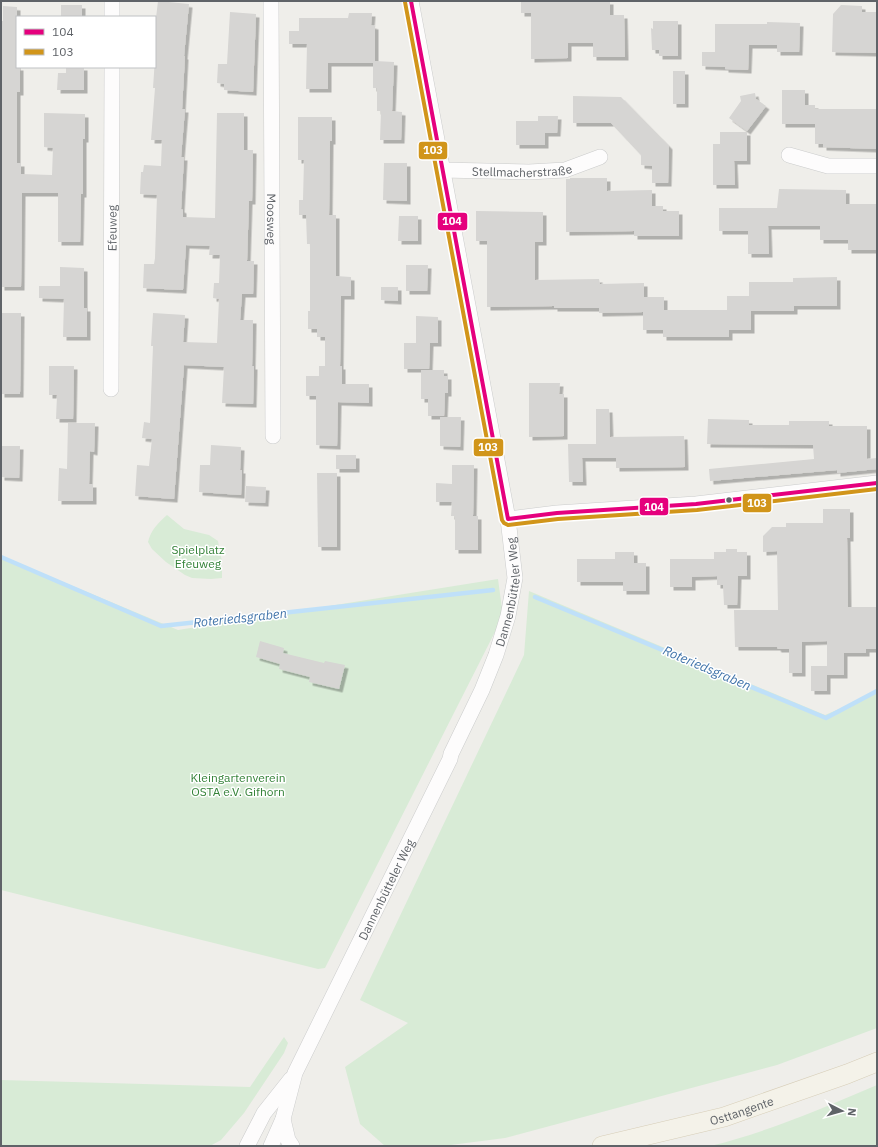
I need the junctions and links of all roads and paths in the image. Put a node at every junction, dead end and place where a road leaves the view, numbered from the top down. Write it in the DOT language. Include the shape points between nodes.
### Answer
graph roads {
  1 [pos="112,1"];
  2 [pos="271,1"];
  3 [pos="411,1"];
  4 [pos="112,16"];
  5 [pos="112,68"];
  6 [pos="789,155"];
  7 [pos="600,157"];
  8 [pos="877,166"];
  9 [pos="442,170"];
  10 [pos="111,389"];
  11 [pos="273,436"];
  12 [pos="877,483"];
  13 [pos="508,519"];
  14 [pos="877,1062"];
  15 [pos="296,1073"];
  16 [pos="284,1119"];
  17 [pos="246,1146"];
  18 [pos="271,1146"];
  19 [pos="292,1146"];
  20 [pos="602,1146"];
  1 -- 4 [label="street"];
  2 -- 11 [label="street, Moosweg"];
  3 -- 9 [label="street, Dannenbütteler Weg"];
  5 -- 10 [label="street, Efeuweg"];
  6 -- 8 [label="street" via="828,166"];
  7 -- 9 [label="street, Stellmacherstraße" via="565,170"];
  9 -- 13 [label="street, Dannenbütteler Weg"];
  12 -- 13 [label="street" via="696,504 558,513"];
  13 -- 15 [label="street, Dannenbütteler Weg" via="515,578 508,616 496,655 450,759"];
  14 -- 20 [label="main road, Osttangente" via="724,1117"];
  15 -- 16 [label="street, Dannenbütteler Weg"];
  15 -- 17 [label="street, Dannenbütteler Weg" via="264,1113"];
  16 -- 18 [label="street, Dannenbütteler Weg"];
  16 -- 19 [label="street, Dannenbütteler Weg" via="288,1140"];
}
